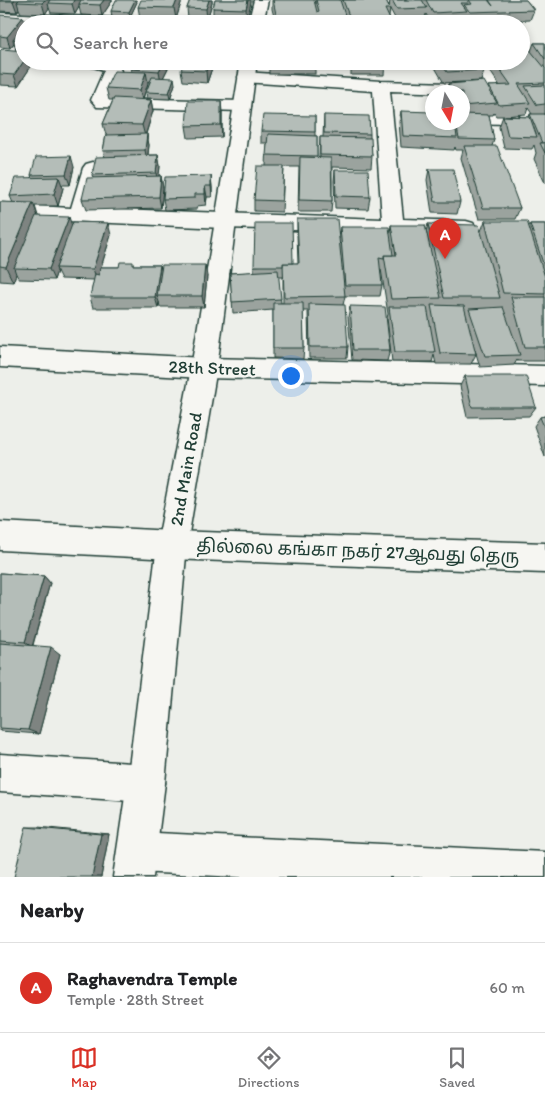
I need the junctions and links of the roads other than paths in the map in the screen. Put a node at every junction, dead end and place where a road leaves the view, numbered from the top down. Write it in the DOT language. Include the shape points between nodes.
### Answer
graph roads {
  1 [pos="399,0"];
  2 [pos="340,3"];
  3 [pos="2,19"];
  4 [pos="15,19"];
  5 [pos="113,70"];
  6 [pos="247,70"];
  7 [pos="255,70"];
  8 [pos="484,70"];
  9 [pos="382,86"];
  10 [pos="242,106"];
  11 [pos="384,118"];
  12 [pos="403,118"];
  13 [pos="470,119"];
  14 [pos="512,119"];
  15 [pos="93,168"];
  16 [pos="0,211"];
  17 [pos="79,214"];
  18 [pos="224,221"];
  19 [pos="393,226"];
  20 [pos="488,228"];
  21 [pos="0,357"];
  22 [pos="204,368"];
  23 [pos="545,376"];
  24 [pos="0,536"];
  25 [pos="172,545"];
  26 [pos="545,558"];
  27 [pos="0,773"];
  28 [pos="146,783"];
  29 [pos="135,864"];
  30 [pos="545,872"];
  1 -- 2 [label="street"];
  3 -- 4 [label="street"];
  5 -- 10 [label="street" via="100,100 103,103"];
  6 -- 10 [label="street, 2nd Main Road"];
  7 -- 9 [label="street"];
  8 -- 9 [label="street" via="492,85 487,89"];
  9 -- 11 [label="street"];
  10 -- 18 [label="street, 2nd Main Road"];
  11 -- 12 [label="street"];
  11 -- 19 [label="street"];
  13 -- 14 [label="street"];
  15 -- 17 [label="street"];
  16 -- 17 [label="street"];
  17 -- 18 [label="street"];
  18 -- 19 [label="street"];
  18 -- 22 [label="street, 2nd Main Road"];
  19 -- 20 [label="street"];
  21 -- 22 [label="street, 28th Street"];
  22 -- 23 [label="street, 28th Street"];
  22 -- 25 [label="street, 2nd Main Road"];
  24 -- 25 [label="street, தில்லை கங்கா நகர் 27ஆவது தெரு"];
  25 -- 26 [label="street, தில்லை கங்கா நகர் 27ஆவது தெரு"];
  25 -- 28 [label="street, 2nd Main Road"];
  27 -- 28 [label="street"];
  28 -- 29 [label="street, 2nd Main Road"];
  29 -- 30 [label="street"];
}
